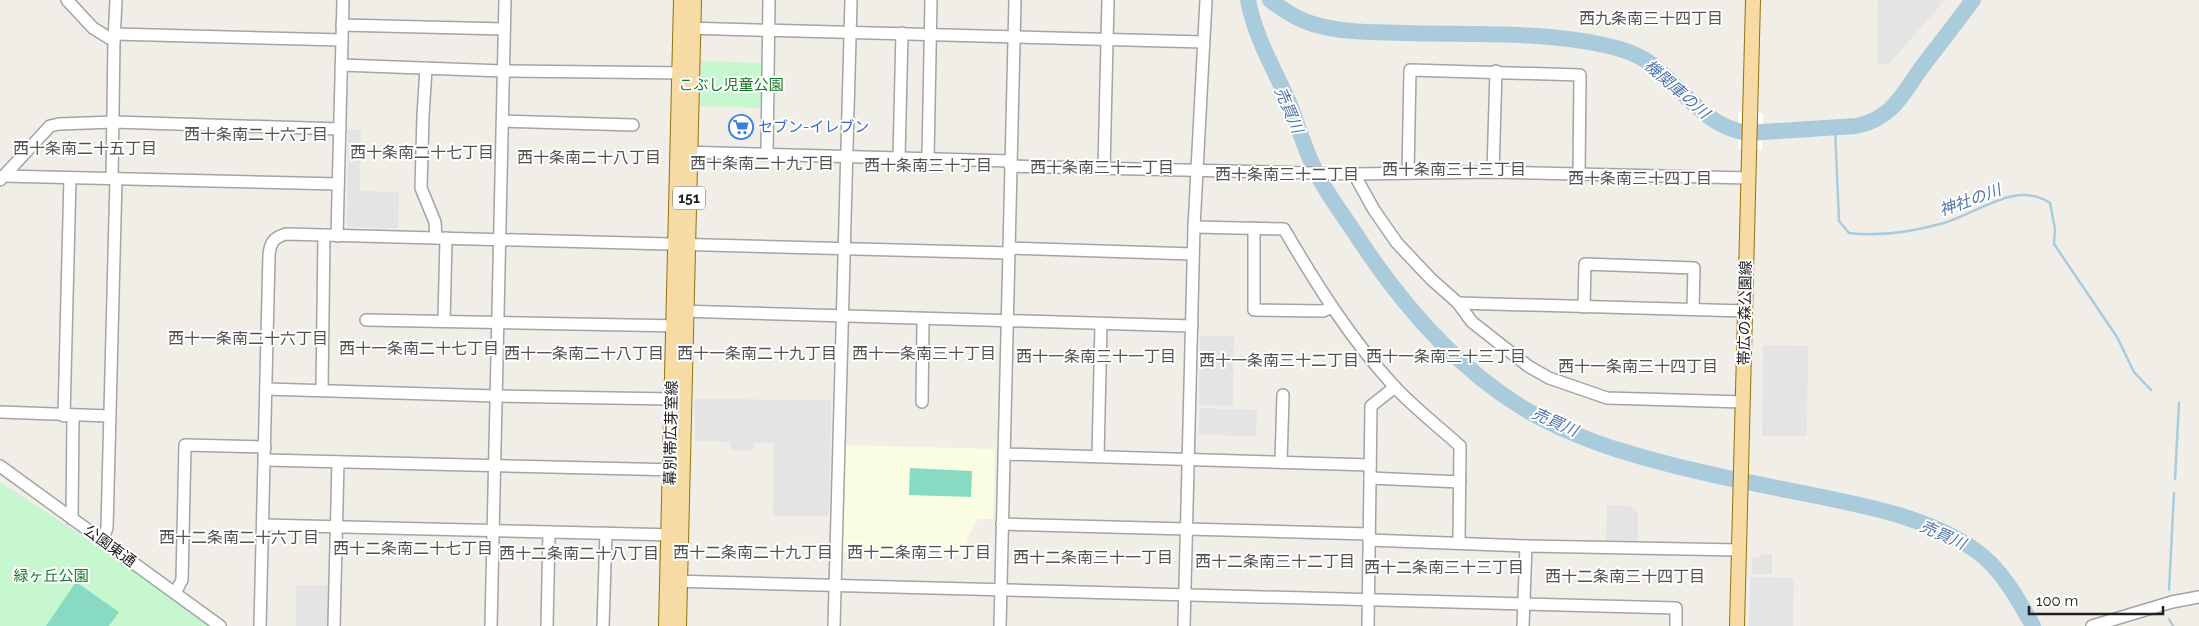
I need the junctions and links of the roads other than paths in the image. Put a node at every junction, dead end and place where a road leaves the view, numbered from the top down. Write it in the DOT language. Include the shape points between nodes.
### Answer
graph roads {
  1 [pos="67,0"];
  2 [pos="116,0"];
  3 [pos="343,0"];
  4 [pos="505,0"];
  5 [pos="681,0"];
  6 [pos="694,0"];
  7 [pos="769,0"];
  8 [pos="851,0"];
  9 [pos="931,0"];
  10 [pos="1015,0"];
  11 [pos="1108,0"];
  12 [pos="1206,0"];
  13 [pos="1753,0"];
  14 [pos="342,25"];
  15 [pos="504,28"];
  16 [pos="687,28"];
  17 [pos="768,30"];
  18 [pos="851,31"];
  19 [pos="902,33"];
  20 [pos="930,33"];
  21 [pos="1014,36"];
  22 [pos="115,38"];
  23 [pos="342,40"];
  24 [pos="1107,40"];
  25 [pos="1204,42"];
  26 [pos="341,65"];
  27 [pos="426,68"];
  28 [pos="503,71"];
  29 [pos="1496,71"];
  30 [pos="686,73"];
  31 [pos="503,121"];
  32 [pos="114,122"];
  33 [pos="633,125"];
  34 [pos="340,129"];
  35 [pos="684,152"];
  36 [pos="767,153"];
  37 [pos="847,156"];
  38 [pos="899,157"];
  39 [pos="928,158"];
  40 [pos="1010,163"];
  41 [pos="1104,168"];
  42 [pos="1196,171"];
  43 [pos="1493,172"];
  44 [pos="1408,173"];
  45 [pos="1351,174"];
  46 [pos="1579,174"];
  47 [pos="2,178"];
  48 [pos="70,178"];
  49 [pos="1748,178"];
  50 [pos="114,179"];
  51 [pos="338,184"];
  52 [pos="1194,226"];
  53 [pos="1254,228"];
  54 [pos="324,235"];
  55 [pos="337,236"];
  56 [pos="441,238"];
  57 [pos="500,240"];
  58 [pos="682,244"];
  59 [pos="845,248"];
  60 [pos="1009,250"];
  61 [pos="1193,254"];
  62 [pos="1458,303"];
  63 [pos="1332,307"];
  64 [pos="1584,307"];
  65 [pos="1693,309"];
  66 [pos="1745,310"];
  67 [pos="680,312"];
  68 [pos="842,316"];
  69 [pos="366,320"];
  70 [pos="923,320"];
  71 [pos="444,321"];
  72 [pos="1007,322"];
  73 [pos="498,324"];
  74 [pos="1101,324"];
  75 [pos="680,326"];
  76 [pos="1192,326"];
  77 [pos="1395,387"];
  78 [pos="266,389"];
  79 [pos="322,390"];
  80 [pos="496,396"];
  81 [pos="1284,396"];
  82 [pos="672,399"];
  83 [pos="922,402"];
  84 [pos="1743,402"];
  85 [pos="0,412"];
  86 [pos="69,416"];
  87 [pos="109,416"];
  88 [pos="265,447"];
  89 [pos="1004,454"];
  90 [pos="1098,456"];
  91 [pos="1189,459"];
  92 [pos="265,460"];
  93 [pos="338,462"];
  94 [pos="1281,462"];
  95 [pos="1370,465"];
  96 [pos="0,466"];
  97 [pos="494,466"];
  98 [pos="676,470"];
  99 [pos="1370,478"];
  100 [pos="1460,482"];
  101 [pos="72,519"];
  102 [pos="1002,524"];
  103 [pos="263,525"];
  104 [pos="337,526"];
  105 [pos="1185,529"];
  106 [pos="492,530"];
  107 [pos="549,532"];
  108 [pos="606,533"];
  109 [pos="675,535"];
  110 [pos="1369,537"];
  111 [pos="102,541"];
  112 [pos="1459,543"];
  113 [pos="1526,546"];
  114 [pos="1739,550"];
  115 [pos="674,581"];
  116 [pos="834,584"];
  117 [pos="1001,589"];
  118 [pos="175,593"];
  119 [pos="1184,594"];
  120 [pos="2199,597"];
  121 [pos="1369,599"];
  122 [pos="1524,604"];
  123 [pos="220,626"];
  124 [pos="260,626"];
  125 [pos="334,626"];
  126 [pos="491,626"];
  127 [pos="547,626"];
  128 [pos="603,626"];
  129 [pos="666,626"];
  130 [pos="679,626"];
  131 [pos="834,626"];
  132 [pos="1000,626"];
  133 [pos="1184,626"];
  134 [pos="1368,626"];
  135 [pos="1523,626"];
  136 [pos="1676,626"];
  137 [pos="1737,626"];
  138 [pos="2092,626"];
  1 -- 22 [label="street" via="93,28"];
  2 -- 22 [label="street"];
  3 -- 14 [label="street"];
  4 -- 15 [label="street"];
  5 -- 16 [label="main road, 幕別帯広芽室線 / 151"];
  6 -- 16 [label="main road, 幕別帯広芽室線 / 151"];
  7 -- 17 [label="street"];
  8 -- 18 [label="street"];
  9 -- 20 [label="street"];
  10 -- 21 [label="street"];
  11 -- 24 [label="street"];
  12 -- 25 [label="street"];
  13 -- 49 [label="main road, 帯広の森公園線"];
  14 -- 15 [label="street"];
  14 -- 23 [label="street"];
  15 -- 28 [label="street"];
  16 -- 17 [label="street"];
  16 -- 30 [label="main road, 幕別帯広芽室線 / 151"];
  17 -- 18 [label="street"];
  17 -- 36 [label="street"];
  18 -- 19 [label="street"];
  18 -- 37 [label="street"];
  19 -- 20 [label="street"];
  19 -- 38 [label="street"];
  20 -- 21 [label="street"];
  20 -- 39 [label="street"];
  21 -- 24 [label="street"];
  21 -- 40 [label="street"];
  22 -- 23 [label="street"];
  22 -- 32 [label="street"];
  23 -- 26 [label="street"];
  24 -- 25 [label="street"];
  24 -- 41 [label="street"];
  25 -- 42 [label="street"];
  26 -- 27 [label="street"];
  26 -- 34 [label="street"];
  27 -- 28 [label="street"];
  27 -- 56 [label="street" via="421,188"];
  28 -- 30 [label="street"];
  28 -- 31 [label="street"];
  29 -- 43 [label="street"];
  29 -- 44 [label="street" via="1410,70"];
  29 -- 46 [label="street" via="1580,75"];
  30 -- 35 [label="main road, 幕別帯広芽室線 / 151"];
  31 -- 33 [label="street"];
  31 -- 57 [label="street"];
  32 -- 34 [label="street"];
  32 -- 47 [label="street" via="50,126"];
  32 -- 50 [label="street"];
  34 -- 51 [label="street"];
  35 -- 36 [label="street"];
  35 -- 58 [label="main road, 幕別帯広芽室線 / 151"];
  36 -- 37 [label="street"];
  37 -- 38 [label="street"];
  37 -- 59 [label="street"];
  38 -- 39 [label="street"];
  39 -- 40 [label="street"];
  40 -- 41 [label="street"];
  40 -- 60 [label="street"];
  41 -- 42 [label="street"];
  42 -- 45 [label="street"];
  42 -- 52 [label="street"];
  43 -- 44 [label="street"];
  43 -- 46 [label="street"];
  44 -- 45 [label="street"];
  45 -- 62 [label="street" via="1397,243"];
  46 -- 49 [label="street"];
  47 -- 48 [label="street"];
  48 -- 50 [label="street"];
  48 -- 86 [label="street"];
  49 -- 66 [label="main road, 帯広の森公園線"];
  50 -- 51 [label="street"];
  50 -- 87 [label="street"];
  51 -- 55 [label="street"];
  52 -- 53 [label="street"];
  52 -- 61 [label="street"];
  53 -- 63 [label="street" via="1284,229"];
  53 -- 63 [label="street" via="1254,310 1323,311"];
  54 -- 55 [label="street"];
  54 -- 78 [label="street" via="286,234 272,241"];
  54 -- 79 [label="street"];
  55 -- 56 [label="street"];
  56 -- 57 [label="street"];
  56 -- 71 [label="street"];
  57 -- 58 [label="street"];
  57 -- 73 [label="street"];
  58 -- 59 [label="street"];
  58 -- 67 [label="main road, 幕別帯広芽室線 / 151"];
  59 -- 60 [label="street"];
  59 -- 68 [label="street"];
  60 -- 61 [label="street"];
  60 -- 72 [label="street"];
  61 -- 76 [label="street"];
  62 -- 64 [label="street"];
  62 -- 84 [label="street" via="1472,322 1528,366 1549,378 1592,393 1607,398"];
  63 -- 77 [label="street"];
  64 -- 65 [label="street"];
  64 -- 65 [label="street" via="1585,264 1694,268"];
  65 -- 66 [label="street"];
  66 -- 84 [label="main road, 帯広の森公園線"];
  67 -- 68 [label="street"];
  67 -- 75 [label="main road, 幕別帯広芽室線 / 151"];
  68 -- 70 [label="street"];
  68 -- 116 [label="street"];
  69 -- 71 [label="street"];
  70 -- 72 [label="street"];
  70 -- 83 [label="street"];
  71 -- 73 [label="street"];
  72 -- 74 [label="street"];
  72 -- 89 [label="street"];
  73 -- 75 [label="street"];
  73 -- 80 [label="street"];
  74 -- 76 [label="street"];
  74 -- 90 [label="street"];
  75 -- 82 [label="main road, 幕別帯広芽室線 / 151"];
  75 -- 98 [label="main road, 幕別帯広芽室線 / 151"];
  76 -- 91 [label="street"];
  77 -- 95 [label="street" via="1371,406"];
  77 -- 100 [label="street" via="1460,446"];
  78 -- 79 [label="street"];
  78 -- 88 [label="street"];
  79 -- 80 [label="street"];
  80 -- 82 [label="street"];
  80 -- 97 [label="street"];
  81 -- 94 [label="street"];
  82 -- 98 [label="main road, 幕別帯広芽室線 / 151"];
  84 -- 114 [label="main road, 帯広の森公園線"];
  85 -- 86 [label="street"];
  86 -- 87 [label="street"];
  86 -- 101 [label="street"];
  87 -- 111 [label="street" via="107,528"];
  88 -- 92 [label="street"];
  88 -- 118 [label="street" via="186,445 182,580"];
  89 -- 90 [label="street"];
  89 -- 102 [label="street"];
  90 -- 91 [label="street"];
  91 -- 94 [label="street"];
  91 -- 105 [label="street"];
  92 -- 93 [label="street"];
  92 -- 103 [label="street"];
  93 -- 97 [label="street"];
  93 -- 104 [label="street"];
  94 -- 95 [label="street"];
  95 -- 99 [label="street"];
  96 -- 101 [label="street, 公園東通"];
  97 -- 98 [label="street"];
  97 -- 106 [label="street"];
  98 -- 109 [label="main road, 幕別帯広芽室線 / 151"];
  99 -- 100 [label="street"];
  99 -- 110 [label="street"];
  100 -- 112 [label="street"];
  101 -- 111 [label="street, 公園東通"];
  102 -- 105 [label="street"];
  102 -- 117 [label="street"];
  103 -- 104 [label="street"];
  103 -- 124 [label="street"];
  104 -- 106 [label="street"];
  104 -- 125 [label="street"];
  105 -- 110 [label="street"];
  105 -- 119 [label="street"];
  106 -- 107 [label="street"];
  106 -- 126 [label="street"];
  107 -- 108 [label="street"];
  107 -- 127 [label="street"];
  108 -- 109 [label="street"];
  108 -- 128 [label="street"];
  109 -- 115 [label="main road, 幕別帯広芽室線 / 151"];
  110 -- 112 [label="street"];
  110 -- 121 [label="street"];
  111 -- 118 [label="street, 公園東通"];
  112 -- 113 [label="street"];
  113 -- 114 [label="street"];
  113 -- 122 [label="street"];
  114 -- 137 [label="main road, 帯広の森公園線"];
  115 -- 116 [label="street"];
  115 -- 129 [label="main road, 幕別帯広芽室線 / 151"];
  115 -- 130 [label="main road, 幕別帯広芽室線 / 151"];
  116 -- 117 [label="street"];
  116 -- 131 [label="street"];
  117 -- 119 [label="street"];
  117 -- 132 [label="street"];
  118 -- 123 [label="street, 公園東通"];
  119 -- 121 [label="street"];
  119 -- 133 [label="street"];
  120 -- 138 [label="street"];
  121 -- 122 [label="street"];
  121 -- 134 [label="street"];
  122 -- 135 [label="street"];
  122 -- 136 [label="street" via="1676,608"];
}
